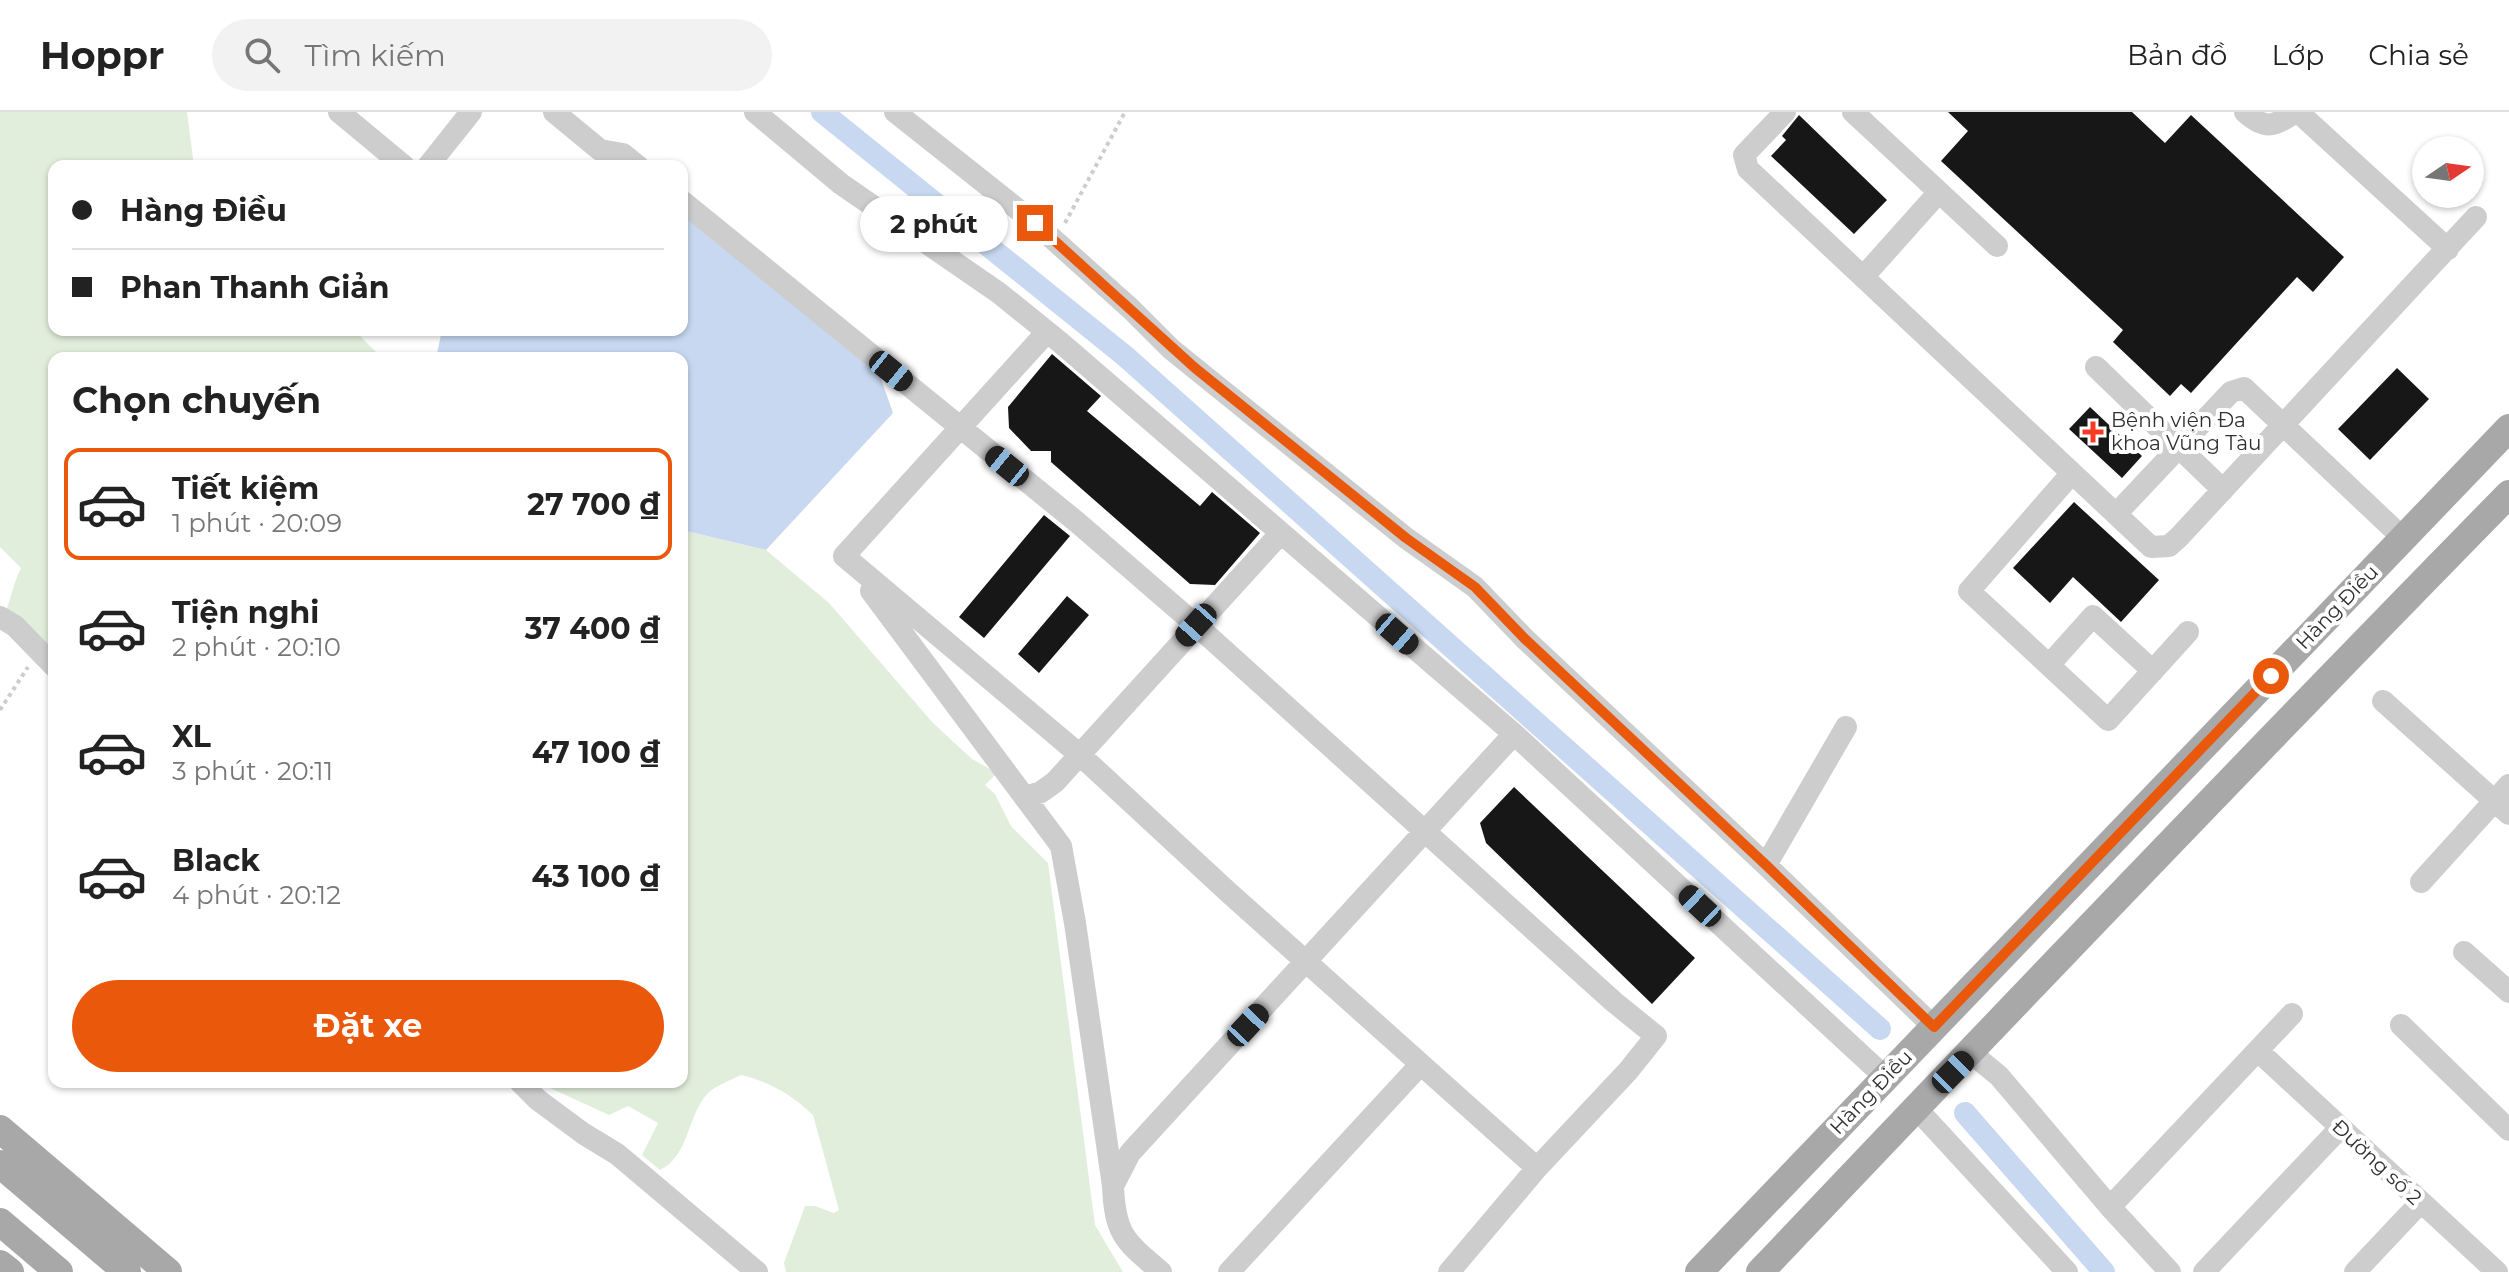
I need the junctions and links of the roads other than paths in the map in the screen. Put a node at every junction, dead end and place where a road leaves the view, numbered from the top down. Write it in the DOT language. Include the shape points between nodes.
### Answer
graph roads {
  1 [pos="339,112"];
  2 [pos="471,112"];
  3 [pos="554,112"];
  4 [pos="755,112"];
  5 [pos="895,112"];
  6 [pos="1785,112"];
  7 [pos="1853,112"];
  8 [pos="2245,112"];
  9 [pos="2297,112"];
  10 [pos="397,160"];
  11 [pos="433,160"];
  12 [pos="630,160"];
  13 [pos="1939,192"];
  14 [pos="688,206"];
  15 [pos="2476,217"];
  16 [pos="1997,246"];
  17 [pos="2448,249"];
  18 [pos="1864,276"];
  19 [pos="1046,333"];
  20 [pos="2096,367"];
  21 [pos="2283,424"];
  22 [pos="961,428"];
  23 [pos="2509,428"];
  24 [pos="2178,447"];
  25 [pos="2072,473"];
  26 [pos="2223,490"];
  27 [pos="2509,494"];
  28 [pos="2116,514"];
  29 [pos="1280,534"];
  30 [pos="2403,538"];
  31 [pos="844,556"];
  32 [pos="0,617"];
  33 [pos="1196,625"];
  34 [pos="2188,632"];
  35 [pos="46,659"];
  36 [pos="2049,665"];
  37 [pos="2153,671"];
  38 [pos="2383,701"];
  39 [pos="1846,727"];
  40 [pos="1514,734"];
  41 [pos="1080,755"];
  42 [pos="2183,767"];
  43 [pos="2213,796"];
  44 [pos="1026,797"];
  45 [pos="2504,800"];
  46 [pos="1426,831"];
  47 [pos="1766,865"];
  48 [pos="2421,882"];
  49 [pos="2464,952"];
  50 [pos="1307,961"];
  51 [pos="2509,992"];
  52 [pos="2292,1014"];
  53 [pos="2401,1025"];
  54 [pos="1934,1027"];
  55 [pos="2258,1051"];
  56 [pos="1971,1053"];
  57 [pos="1420,1065"];
  58 [pos="1885,1077"];
  59 [pos="526,1088"];
  60 [pos="1916,1108"];
  61 [pos="2340,1128"];
  62 [pos="0,1129"];
  63 [pos="2509,1130"];
  64 [pos="0,1164"];
  65 [pos="1537,1168"];
  66 [pos="1113,1186"];
  67 [pos="2420,1203"];
  68 [pos="2110,1207"];
  69 [pos="0,1222"];
  70 [pos="0,1264"];
  71 [pos="2509,1264"];
  72 [pos="10,1272"];
  73 [pos="59,1272"];
  74 [pos="127,1272"];
  75 [pos="168,1272"];
  76 [pos="757,1272"];
  77 [pos="1161,1272"];
  78 [pos="1229,1272"];
  79 [pos="1449,1272"];
  80 [pos="1699,1272"];
  81 [pos="1760,1272"];
  82 [pos="2067,1272"];
  83 [pos="2170,1272"];
  84 [pos="2204,1272"];
  85 [pos="2355,1272"];
  86 [pos="2500,1272"];
  1 -- 10 [label="street"];
  2 -- 11 [label="street"];
  3 -- 12 [label="street" via="600,150"];
  4 -- 19 [label="street" via="841,184 999,293"];
  5 -- 47 [label="street" via="1055,241 1206,378 1475,587"];
  6 -- 18 [label="street" via="1744,155 1748,169"];
  7 -- 13 [label="street"];
  8 -- 9 [label="street" via="2268,126"];
  9 -- 17 [label="street"];
  13 -- 16 [label="street"];
  13 -- 18 [label="street"];
  14 -- 22 [label="street"];
  15 -- 17 [label="street"];
  17 -- 21 [label="street"];
  18 -- 25 [label="street"];
  19 -- 22 [label="street"];
  19 -- 29 [label="street"];
  20 -- 24 [label="street"];
  21 -- 24 [label="street" via="2238,388"];
  21 -- 26 [label="street"];
  21 -- 30 [label="street"];
  22 -- 31 [label="street"];
  22 -- 33 [label="street"];
  23 -- 30 [label="main road, Hàng Điều"];
  24 -- 26 [label="street"];
  24 -- 28 [label="street"];
  25 -- 28 [label="street"];
  25 -- 36 [label="street" via="1969,591"];
  26 -- 28 [label="street" via="2169,546 2151,547"];
  27 -- 43 [label="main road"];
  29 -- 33 [label="street"];
  29 -- 40 [label="street"];
  30 -- 42 [label="main road, Hàng Điều"];
  31 -- 41 [label="street"];
  31 -- 44 [label="street"];
  32 -- 35 [label="street"];
  33 -- 41 [label="street"];
  33 -- 46 [label="street"];
  34 -- 37 [label="street"];
  36 -- 37 [label="street" via="2108,720"];
  36 -- 37 [label="street" via="2093,616"];
  38 -- 45 [label="street"];
  39 -- 47 [label="street"];
  40 -- 46 [label="street"];
  40 -- 58 [label="street"];
  41 -- 44 [label="street" via="1055,782"];
  41 -- 50 [label="street"];
  42 -- 43 [label="main road"];
  42 -- 54 [label="main road, Hàng Điều"];
  43 -- 56 [label="main road"];
  44 -- 66 [label="street" via="1061,846"];
  45 -- 48 [label="street"];
  46 -- 50 [label="street"];
  46 -- 65 [label="street" via="1656,1036"];
  47 -- 54 [label="street"];
  49 -- 51 [label="street"];
  50 -- 57 [label="street"];
  50 -- 66 [label="street" via="1130,1153"];
  52 -- 55 [label="street"];
  53 -- 63 [label="street"];
  54 -- 58 [label="main road, Hàng Điều"];
  55 -- 61 [label="street, Đường số 2"];
  55 -- 68 [label="street"];
  56 -- 60 [label="main road"];
  56 -- 68 [label="street" via="1999,1076"];
  57 -- 65 [label="street"];
  57 -- 78 [label="street"];
  58 -- 80 [label="main road, Hàng Điều"];
  59 -- 76 [label="street" via="617,1154"];
  60 -- 81 [label="main road"];
  60 -- 82 [label="street"];
  61 -- 67 [label="street, Đường số 2"];
  61 -- 84 [label="street"];
  62 -- 75 [label="main road"];
  64 -- 74 [label="main road"];
  65 -- 79 [label="street"];
  66 -- 77 [label="street" via="1123,1239"];
  67 -- 85 [label="street"];
  67 -- 86 [label="street, Đường số 2"];
  68 -- 83 [label="street"];
  69 -- 73 [label="main road"];
  70 -- 72 [label="main road"];
  71 -- 86 [label="street"];
}
